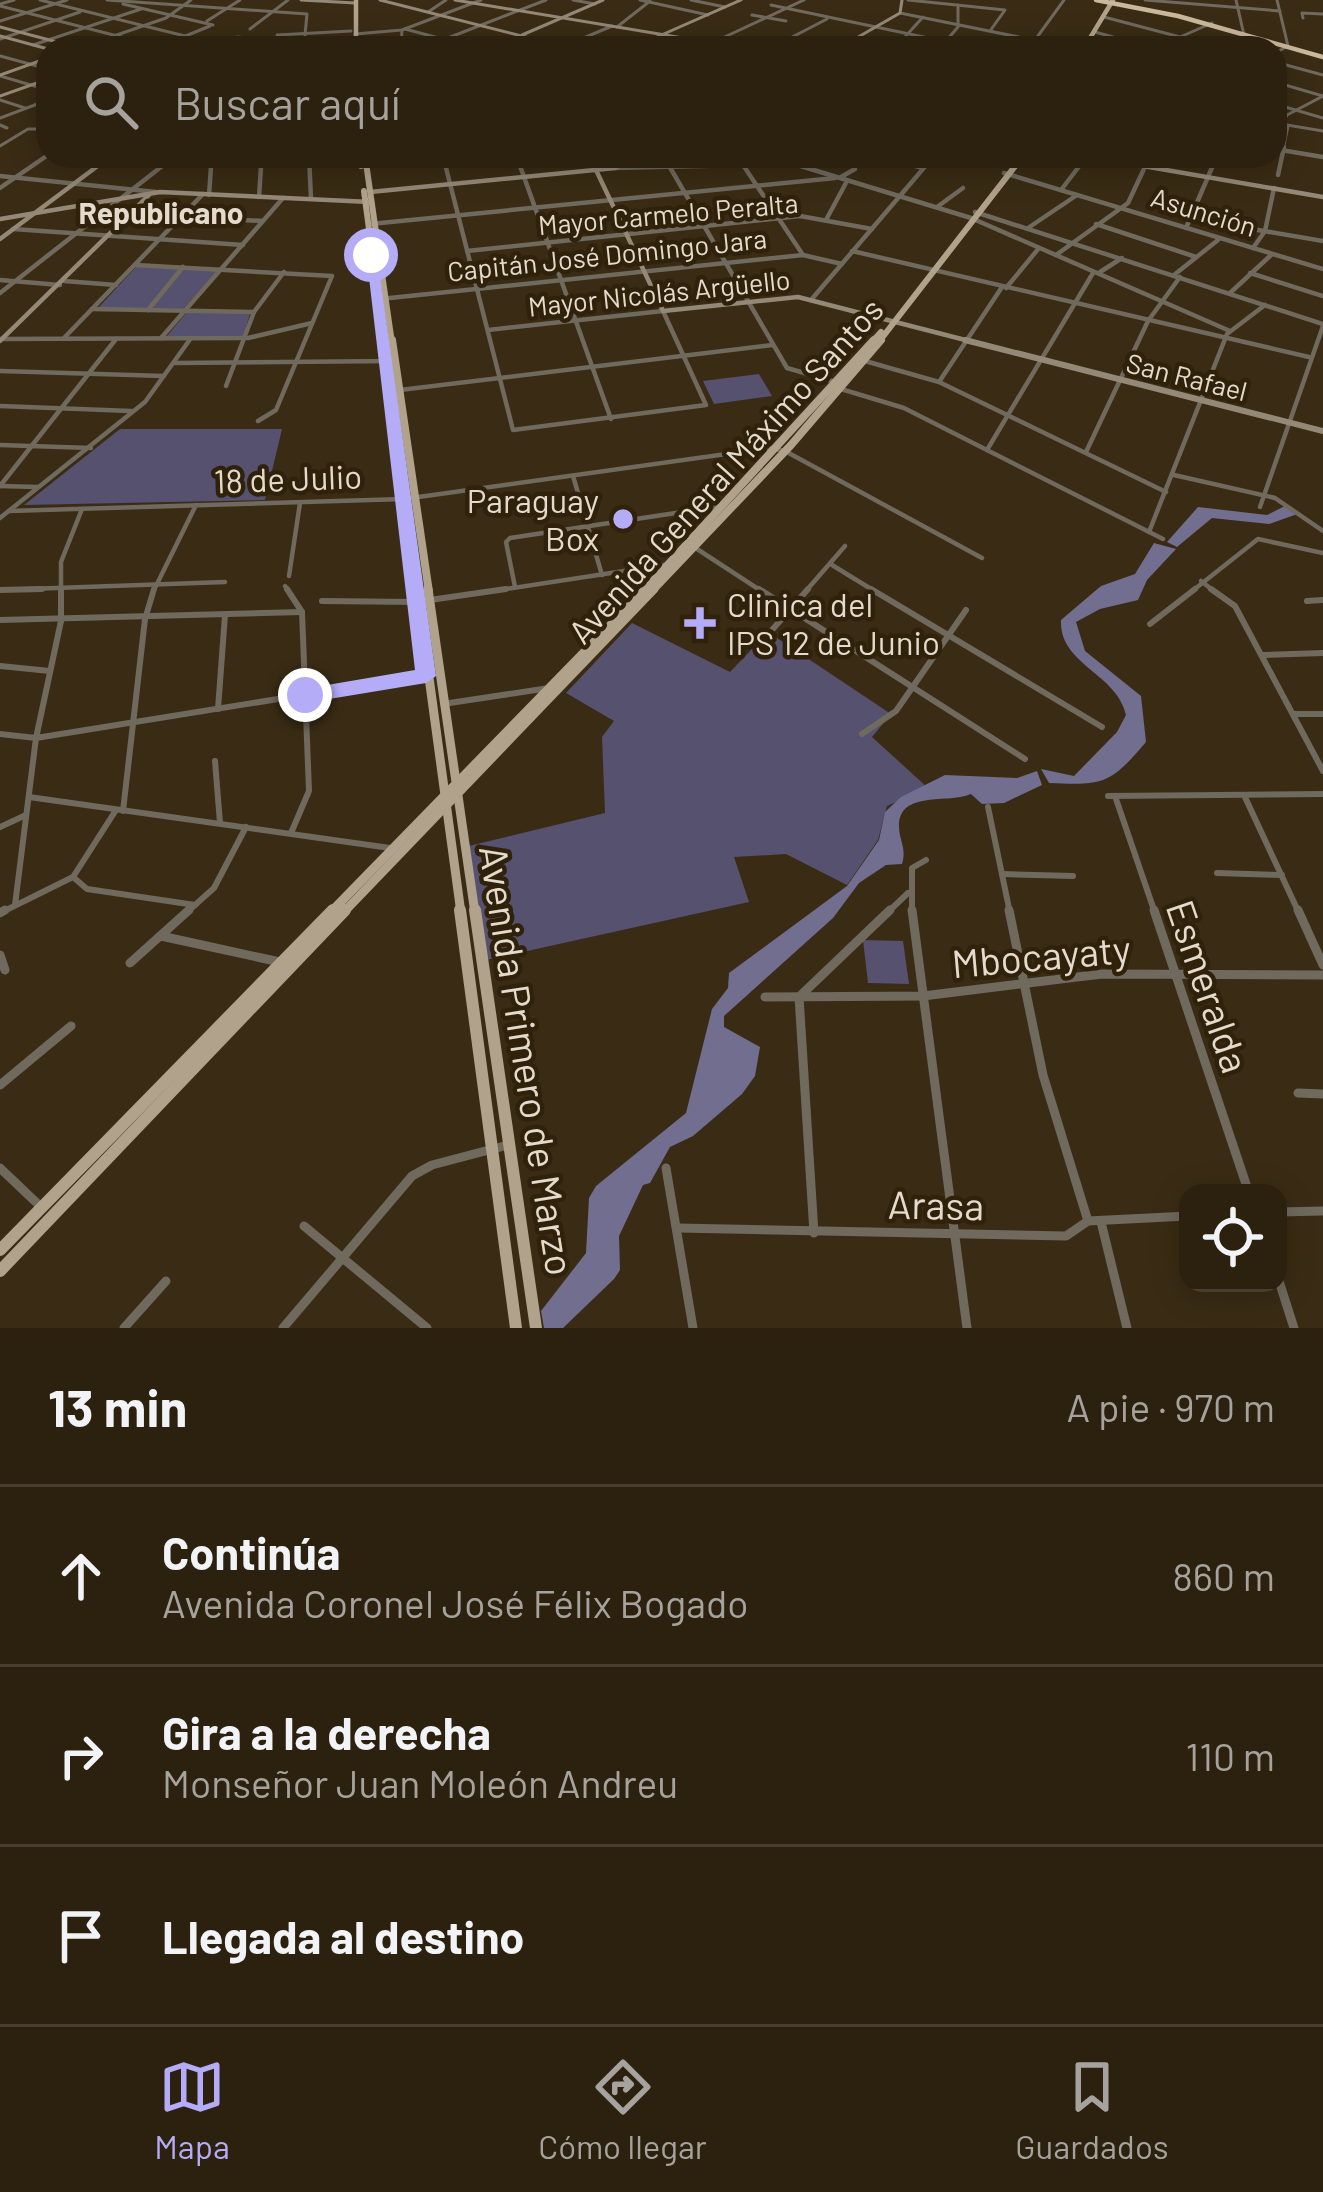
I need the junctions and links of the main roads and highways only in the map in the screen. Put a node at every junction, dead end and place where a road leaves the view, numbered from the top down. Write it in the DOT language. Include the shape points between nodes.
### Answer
graph roads {
  1 [pos="1100,0"];
  2 [pos="353,2"];
  3 [pos="1115,2"];
  4 [pos="1198,21"];
  5 [pos="353,36"];
  6 [pos="1094,36"];
  7 [pos="1254,36"];
  8 [pos="1287,46"];
  9 [pos="1323,56"];
  10 [pos="364,168"];
  11 [pos="1011,168"];
  12 [pos="367,198"];
  13 [pos="350,201"];
  14 [pos="892,324"];
  15 [pos="837,386"];
  16 [pos="780,450"];
  17 [pos="691,546"];
  18 [pos="622,619"];
  19 [pos="431,675"];
  20 [pos="449,798"];
  21 [pos="250,1001"];
  22 [pos="0,1250"];
  23 [pos="0,1271"];
  24 [pos="535,1323"];
  25 [pos="516,1328"];
  1 -- 3 [label="highway"];
  2 -- 5 [label="main road"];
  3 -- 4 [label="highway"];
  3 -- 4 [label="highway"];
  3 -- 6 [label="main road"];
  4 -- 7 [label="highway"];
  8 -- 9 [label="highway"];
  10 -- 12 [label="main road"];
  11 -- 14 [label="main road, Avenida General Máximo Santos"];
  12 -- 13 [label="main road"];
  12 -- 19 [label="main road"];
  14 -- 15 [label="main road, Avenida General Máximo Santos"];
  14 -- 15 [label="main road, Avenida General Máximo Santos"];
  15 -- 16 [label="main road, Avenida General Máximo Santos"];
  16 -- 17 [label="main road, Avenida General Máximo Santos"];
  16 -- 17 [label="main road, Avenida General Máximo Santos"];
  17 -- 18 [label="main road, Avenida General Máximo Santos"];
  18 -- 20 [label="main road, Avenida General Máximo Santos"];
  18 -- 20 [label="main road, Avenida General Máximo Santos"];
  19 -- 20 [label="main road"];
  19 -- 20 [label="main road"];
  20 -- 21 [label="main road"];
  20 -- 21 [label="main road" via="390,848"];
  20 -- 24 [label="main road, Avenida Primero de Marzo"];
  20 -- 25 [label="main road, Avenida Primero de Marzo"];
  21 -- 22 [label="main road"];
  21 -- 23 [label="main road"];
}
